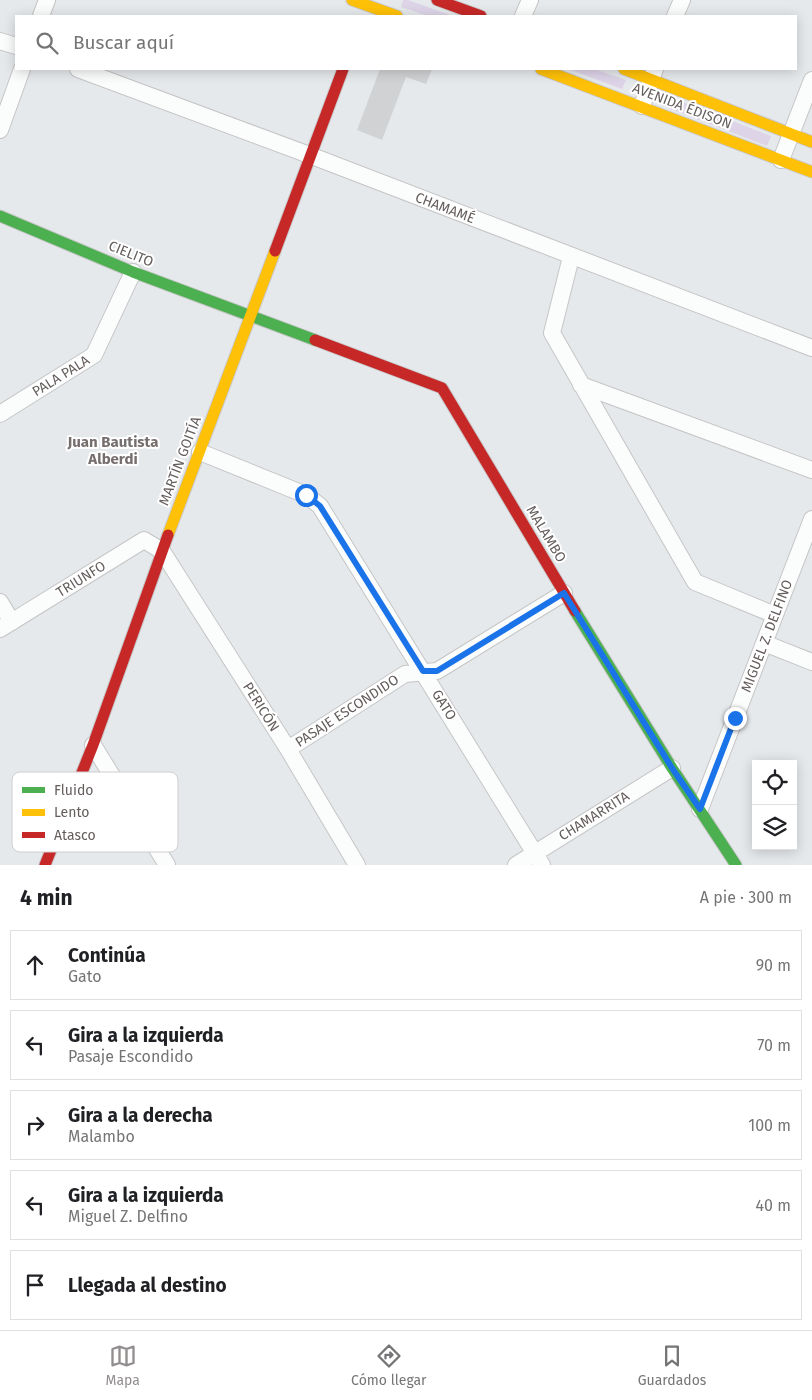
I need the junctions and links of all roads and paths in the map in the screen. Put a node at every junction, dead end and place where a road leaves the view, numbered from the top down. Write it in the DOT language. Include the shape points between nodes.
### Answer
graph roads {
  1 [pos="47,0"];
  2 [pos="352,0"];
  3 [pos="437,0"];
  4 [pos="530,0"];
  5 [pos="682,0"];
  6 [pos="365,7"];
  7 [pos="41,15"];
  8 [pos="393,15"];
  9 [pos="478,15"];
  10 [pos="523,15"];
  11 [pos="675,15"];
  12 [pos="0,41"];
  13 [pos="15,46"];
  14 [pos="22,70"];
  15 [pos="81,70"];
  16 [pos="344,70"];
  17 [pos="544,70"];
  18 [pos="630,70"];
  19 [pos="653,74"];
  20 [pos="812,80"];
  21 [pos="642,106"];
  22 [pos="0,130"];
  23 [pos="791,134"];
  24 [pos="812,142"];
  25 [pos="312,156"];
  26 [pos="781,160"];
  27 [pos="812,172"];
  28 [pos="0,216"];
  29 [pos="571,257"];
  30 [pos="133,272"];
  31 [pos="251,318"];
  32 [pos="812,348"];
  33 [pos="581,385"];
  34 [pos="0,414"];
  35 [pos="200,452"];
  36 [pos="812,470"];
  37 [pos="812,519"];
  38 [pos="162,551"];
  39 [pos="564,593"];
  40 [pos="0,602"];
  41 [pos="775,615"];
  42 [pos="6,625"];
  43 [pos="764,643"];
  44 [pos="812,662"];
  45 [pos="423,671"];
  46 [pos="93,745"];
  47 [pos="288,749"];
  48 [pos="672,768"];
  49 [pos="82,772"];
  50 [pos="110,772"];
  51 [pos="700,809"];
  52 [pos="50,852"];
  53 [pos="159,852"];
  54 [pos="539,859"];
  55 [pos="45,865"];
  56 [pos="167,865"];
  57 [pos="357,865"];
  58 [pos="516,865"];
  59 [pos="736,865"];
  1 -- 7 [label="street"];
  2 -- 6 [label="street"];
  3 -- 9 [label="street"];
  4 -- 10 [label="street"];
  5 -- 11 [label="street"];
  6 -- 8 [label="street"];
  12 -- 13 [label="street"];
  14 -- 22 [label="street"];
  15 -- 25 [label="street, CHAMAMÉ"];
  16 -- 25 [label="street, MARTÍN GOITÍA"];
  17 -- 21 [label="street, AVENIDA ÉDISON"];
  18 -- 19 [label="street, AVENIDA ÉDISON"];
  19 -- 21 [label="street"];
  19 -- 23 [label="street, AVENIDA ÉDISON"];
  20 -- 23 [label="street"];
  21 -- 26 [label="street, AVENIDA ÉDISON"];
  23 -- 24 [label="street, AVENIDA ÉDISON"];
  23 -- 26 [label="street"];
  25 -- 29 [label="street, CHAMAMÉ"];
  25 -- 31 [label="street, MARTÍN GOITÍA"];
  26 -- 27 [label="street, AVENIDA ÉDISON"];
  28 -- 30 [label="street, CIELITO"];
  29 -- 32 [label="street, CHAMAMÉ"];
  29 -- 33 [label="street" via="552,333"];
  30 -- 31 [label="street, CIELITO"];
  30 -- 34 [label="street, PALA PALA" via="94,355"];
  31 -- 35 [label="street, MARTÍN GOITÍA"];
  31 -- 39 [label="street, MALAMBO" via="442,388"];
  33 -- 36 [label="street"];
  33 -- 41 [label="street" via="695,582"];
  35 -- 38 [label="street, MARTÍN GOITÍA"];
  35 -- 45 [label="street, GATO" via="306,495 320,506"];
  37 -- 41 [label="street, MIGUEL Z. DELFINO"];
  38 -- 42 [label="street, TRIUNFO" via="144,540"];
  38 -- 46 [label="street, MARTÍN GOITÍA"];
  38 -- 47 [label="street, PERICÓN"];
  39 -- 45 [label="street, PASAJE ESCONDIDO" via="437,671"];
  39 -- 48 [label="street, MALAMBO"];
  40 -- 42 [label="street"];
  41 -- 43 [label="street, MIGUEL Z. DELFINO"];
  43 -- 44 [label="street"];
  43 -- 51 [label="street, MIGUEL Z. DELFINO"];
  45 -- 47 [label="street, PASAJE ESCONDIDO" via="405,674"];
  45 -- 54 [label="street, GATO"];
  46 -- 49 [label="street, MARTÍN GOITÍA"];
  46 -- 50 [label="street"];
  47 -- 57 [label="street, PERICÓN"];
  48 -- 51 [label="street, MALAMBO"];
  48 -- 54 [label="street, CHAMARRITA"];
  51 -- 59 [label="street, MALAMBO"];
  52 -- 55 [label="street, MARTÍN GOITÍA"];
  53 -- 56 [label="street"];
  54 -- 58 [label="street, CHAMARRITA"];
}
